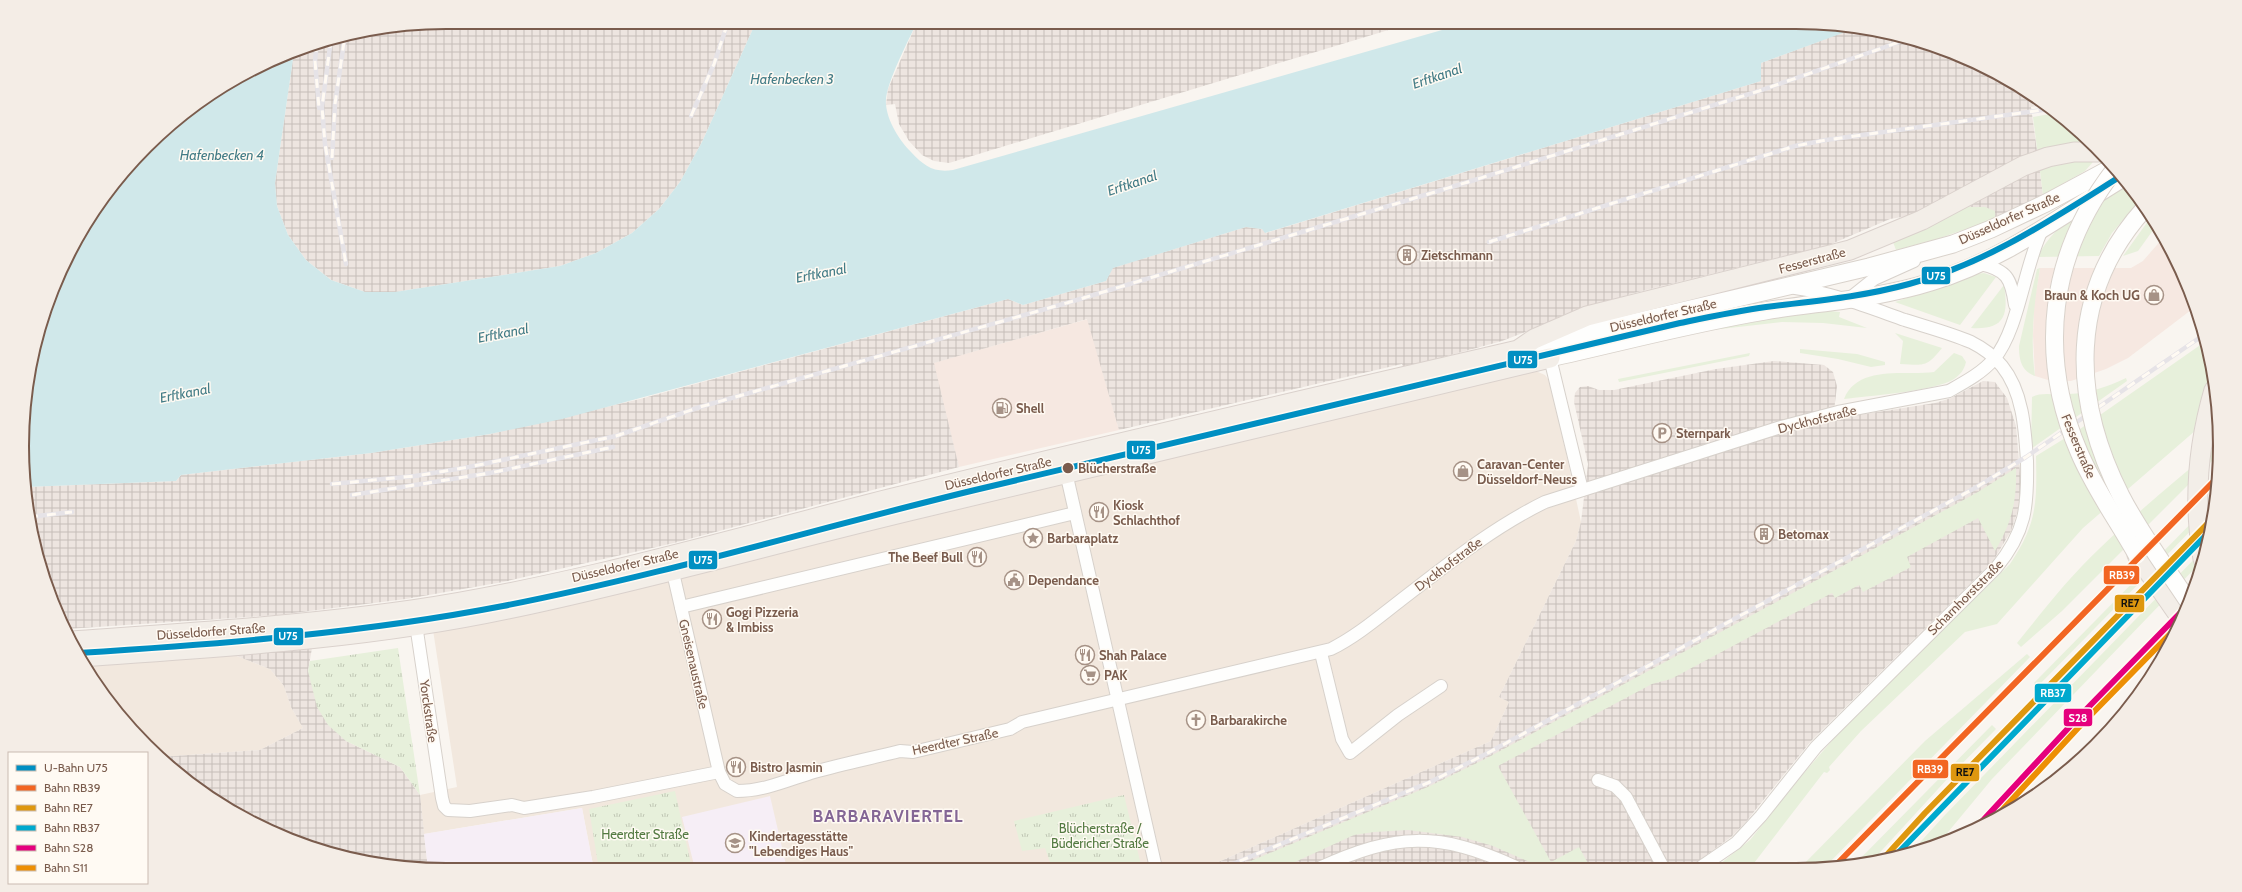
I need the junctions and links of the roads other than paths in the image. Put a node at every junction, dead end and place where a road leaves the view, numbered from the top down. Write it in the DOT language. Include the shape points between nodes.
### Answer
graph roads {
  1 [pos="2092,152"];
  2 [pos="2108,169"];
  3 [pos="2112,173"];
  4 [pos="2118,181"];
  5 [pos="2142,212"];
  6 [pos="2042,230"];
  7 [pos="1953,244"];
  8 [pos="1980,264"];
  9 [pos="1788,287"];
  10 [pos="1848,300"];
  11 [pos="2016,308"];
  12 [pos="1518,350"];
  13 [pos="1550,358"];
  14 [pos="1994,358"];
  15 [pos="2210,404"];
  16 [pos="1064,465"];
  17 [pos="1582,490"];
  18 [pos="1075,514"];
  19 [pos="2201,544"];
  20 [pos="2138,555"];
  21 [pos="670,563"];
  22 [pos="2185,596"];
  23 [pos="681,606"];
  24 [pos="2178,613"];
  25 [pos="415,618"];
  26 [pos="77,640"];
  27 [pos="1321,652"];
  28 [pos="86,657"];
  29 [pos="1441,686"];
  30 [pos="1117,700"];
  31 [pos="720,772"];
  32 [pos="1598,780"];
  33 [pos="1155,863"];
  34 [pos="1330,863"];
  35 [pos="1507,863"];
  36 [pos="1661,863"];
  37 [pos="1707,863"];
  1 -- 12 [label="main road, Fesserstraße" via="2074,152 2048,157 2023,166 1922,220 1843,252 1587,316 1541,336"];
  2 -- 7 [label="main road, Düsseldorfer Straße" via="2046,203"];
  3 -- 20 [label="main road, Fesserstraße, bridge" via="2086,212 2067,257 2056,300 2053,347 2059,392 2076,446"];
  4 -- 6 [label="main road, Düsseldorfer Straße"];
  5 -- 22 [label="main road, Fesserstraße, bridge" via="2110,255 2095,291 2086,338 2086,390 2094,426 2116,485 2149,543"];
  6 -- 8 [label="main road, Düsseldorfer Straße"];
  6 -- 11 [label="street, Dyckhofstraße"];
  7 -- 9 [label="main road, Düsseldorfer Straße"];
  7 -- 10 [label="street" via="1874,280"];
  8 -- 10 [label="main road, Düsseldorfer Straße" via="1931,282"];
  8 -- 11 [label="street, Dyckhofstraße" via="1996,267 2006,274 2012,286"];
  9 -- 10 [label="street, Scharnhorststraße" via="1824,292"];
  9 -- 12 [label="main road, Düsseldorfer Straße"];
  10 -- 13 [label="main road, Düsseldorfer Straße" via="1721,319"];
  10 -- 14 [label="street, Scharnhorststraße" via="1971,342"];
  11 -- 14 [label="street, Dyckhofstraße" via="2011,325"];
  12 -- 16 [label="main road, Düsseldorfer Straße"];
  13 -- 16 [label="main road, Düsseldorfer Straße"];
  13 -- 17 [label="street"];
  14 -- 17 [label="street, Dyckhofstraße" via="1985,368 1949,391 1838,412 1781,427"];
  14 -- 37 [label="street, Scharnhorststraße" via="2014,386 2023,425 2028,487 2027,508 2014,543 1996,568 1816,747 1736,843"];
  15 -- 19 [label="main road" via="2199,461 2198,520"];
  16 -- 18 [label="street"];
  16 -- 21 [label="main road, Düsseldorfer Straße"];
  17 -- 27 [label="street, Dyckhofstraße" via="1545,502 1484,536 1361,631 1338,646"];
  18 -- 23 [label="street"];
  18 -- 30 [label="street"];
  20 -- 24 [label="main road, Fesserstraße"];
  21 -- 23 [label="street, Gneisenaustraße"];
  21 -- 25 [label="main road, Düsseldorfer Straße" via="502,594"];
  23 -- 31 [label="street, Gneisenaustraße"];
  25 -- 26 [label="main road, Düsseldorfer Straße"];
  25 -- 28 [label="main road, Düsseldorfer Straße" via="284,643"];
  25 -- 31 [label="street, Yorckstraße" via="442,798 448,810 470,811 512,805 524,808"];
  27 -- 29 [label="street" via="1342,739 1350,753 1398,715"];
  27 -- 30 [label="street, Dyckhofstraße"];
  30 -- 31 [label="street, Heerdter Straße" via="1022,722 1010,729 912,752 900,751 746,791 736,791 725,784"];
  30 -- 33 [label="street"];
  32 -- 36 [label="street" via="1615,786 1626,797"];
  34 -- 35 [label="street" via="1381,844 1408,841 1460,845"];
}
